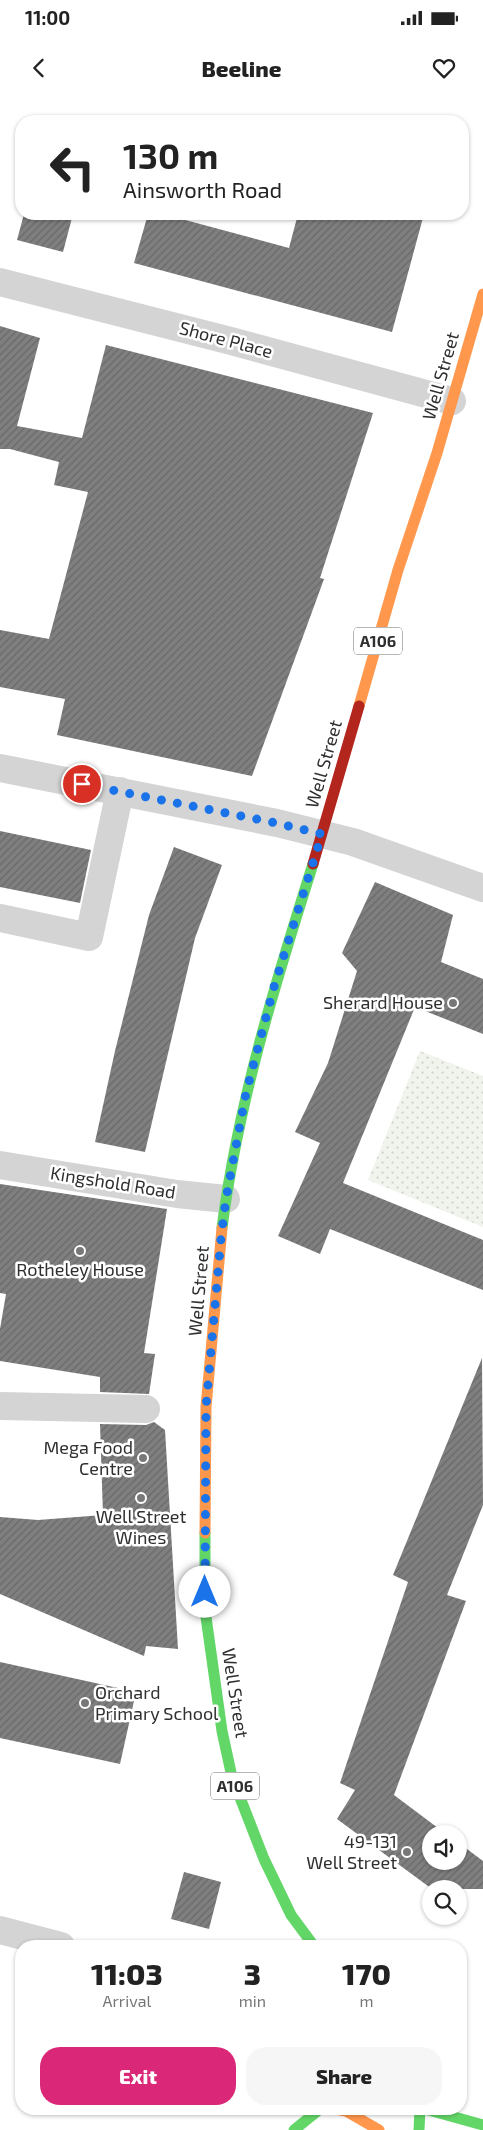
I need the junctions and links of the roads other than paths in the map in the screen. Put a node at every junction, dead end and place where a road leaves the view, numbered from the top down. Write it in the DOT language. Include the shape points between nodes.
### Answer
graph roads {
  1 [pos="0,282"];
  2 [pos="483,294"];
  3 [pos="452,401"];
  4 [pos="0,768"];
  5 [pos="120,791"];
  6 [pos="322,834"];
  7 [pos="483,888"];
  8 [pos="0,918"];
  9 [pos="0,1165"];
  10 [pos="226,1199"];
  11 [pos="0,1406"];
  12 [pos="146,1409"];
  13 [pos="0,1930"];
  14 [pos="38,1940"];
  15 [pos="309,1940"];
  16 [pos="313,2115"];
  17 [pos="353,2115"];
  18 [pos="420,2115"];
  19 [pos="447,2115"];
  20 [pos="483,2125"];
  21 [pos="294,2130"];
  22 [pos="379,2130"];
  23 [pos="419,2130"];
  1 -- 3 [label="street, Shore Place"];
  2 -- 3 [label="main road, Well Street / A106"];
  3 -- 6 [label="main road, Well Street / A106" via="398,570"];
  4 -- 5 [label="street"];
  5 -- 6 [label="street"];
  5 -- 8 [label="street" via="89,937"];
  6 -- 7 [label="street" via="378,850"];
  6 -- 10 [label="main road, Well Street / A106" via="274,987 246,1093"];
  9 -- 10 [label="street, Kingshold Road"];
  10 -- 15 [label="main road, Well Street / A106" via="206,1407 205,1610 222,1731 232,1777 264,1859 291,1916"];
  11 -- 12 [label="street"];
  13 -- 14 [label="street"];
  16 -- 21 [label="main road"];
  17 -- 22 [label="main road"];
  18 -- 23 [label="main road"];
  19 -- 20 [label="main road"];
}
